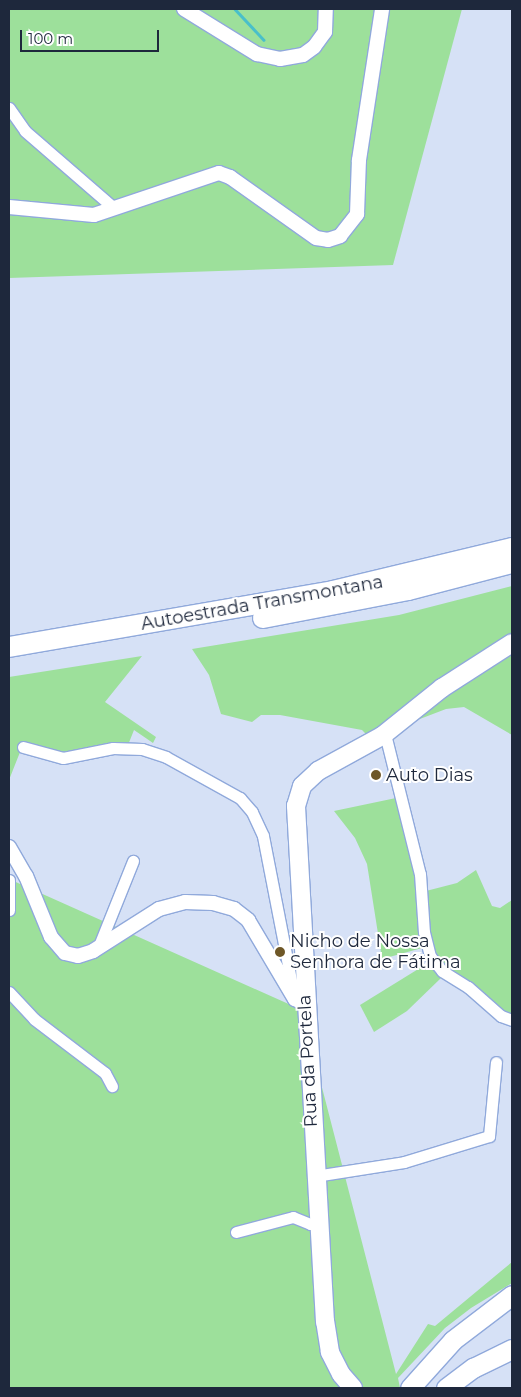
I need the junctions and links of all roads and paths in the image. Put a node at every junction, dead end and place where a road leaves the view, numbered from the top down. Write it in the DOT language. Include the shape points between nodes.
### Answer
graph roads {
  1 [pos="184,9"];
  2 [pos="326,9"];
  3 [pos="382,9"];
  4 [pos="9,108"];
  5 [pos="9,207"];
  6 [pos="114,208"];
  7 [pos="512,548"];
  8 [pos="512,563"];
  9 [pos="512,643"];
  10 [pos="9,647"];
  11 [pos="9,658"];
  12 [pos="385,734"];
  13 [pos="24,747"];
  14 [pos="11,854"];
  15 [pos="133,861"];
  16 [pos="9,880"];
  17 [pos="9,910"];
  18 [pos="98,948"];
  19 [pos="9,992"];
  20 [pos="300,1001"];
  21 [pos="512,1020"];
  22 [pos="496,1062"];
  23 [pos="112,1086"];
  24 [pos="315,1176"];
  25 [pos="318,1224"];
  26 [pos="236,1232"];
  27 [pos="512,1295"];
  28 [pos="512,1300"];
  29 [pos="325,1322"];
  30 [pos="512,1349"];
  31 [pos="354,1388"];
  32 [pos="366,1388"];
  33 [pos="410,1388"];
  34 [pos="419,1388"];
  35 [pos="446,1388"];
  1 -- 2 [label="street" via="257,54 280,60 304,55 314,47 324,32"];
  3 -- 6 [label="street" via="359,160 357,214 344,234 332,240 316,238 230,177 218,173"];
  4 -- 6 [label="street" via="25,131"];
  5 -- 6 [label="street" via="85,216"];
  7 -- 10 [label="highway, Autoestrada Transmontana" via="332,591"];
  8 -- 11 [label="highway, Autoestrada Transmontana" via="321,608"];
  9 -- 12 [label="main road, Rua da Portela" via="442,688"];
  12 -- 20 [label="main road, Rua da Portela" via="318,771 302,786 297,799 294,827"];
  12 -- 21 [label="street" via="420,874 424,932 430,956 442,971 468,987 500,1016"];
  13 -- 20 [label="street" via="69,758 114,748 142,749 166,757 201,778 228,789 243,801 259,824 268,852"];
  14 -- 18 [label="street" via="58,948 73,956"];
  15 -- 18 [label="street"];
  16 -- 17 [label="street"];
  18 -- 20 [label="street" via="159,908 192,902 221,905 239,912 253,926"];
  19 -- 23 [label="street" via="34,1019 105,1074"];
  20 -- 24 [label="main road, Rua da Portela"];
  22 -- 24 [label="street" via="489,1136 404,1162"];
  24 -- 25 [label="main road, Rua da Portela"];
  25 -- 26 [label="street" via="293,1217"];
  25 -- 29 [label="main road, Rua da Portela"];
  27 -- 33 [label="highway" via="453,1340"];
  28 -- 34 [label="highway" via="464,1336"];
  29 -- 31 [label="main road, Rua da Portela" via="330,1352 341,1374"];
  29 -- 32 [label="main road, Rua da Portela" via="344,1363"];
  30 -- 35 [label="highway" via="472,1368"];
}
